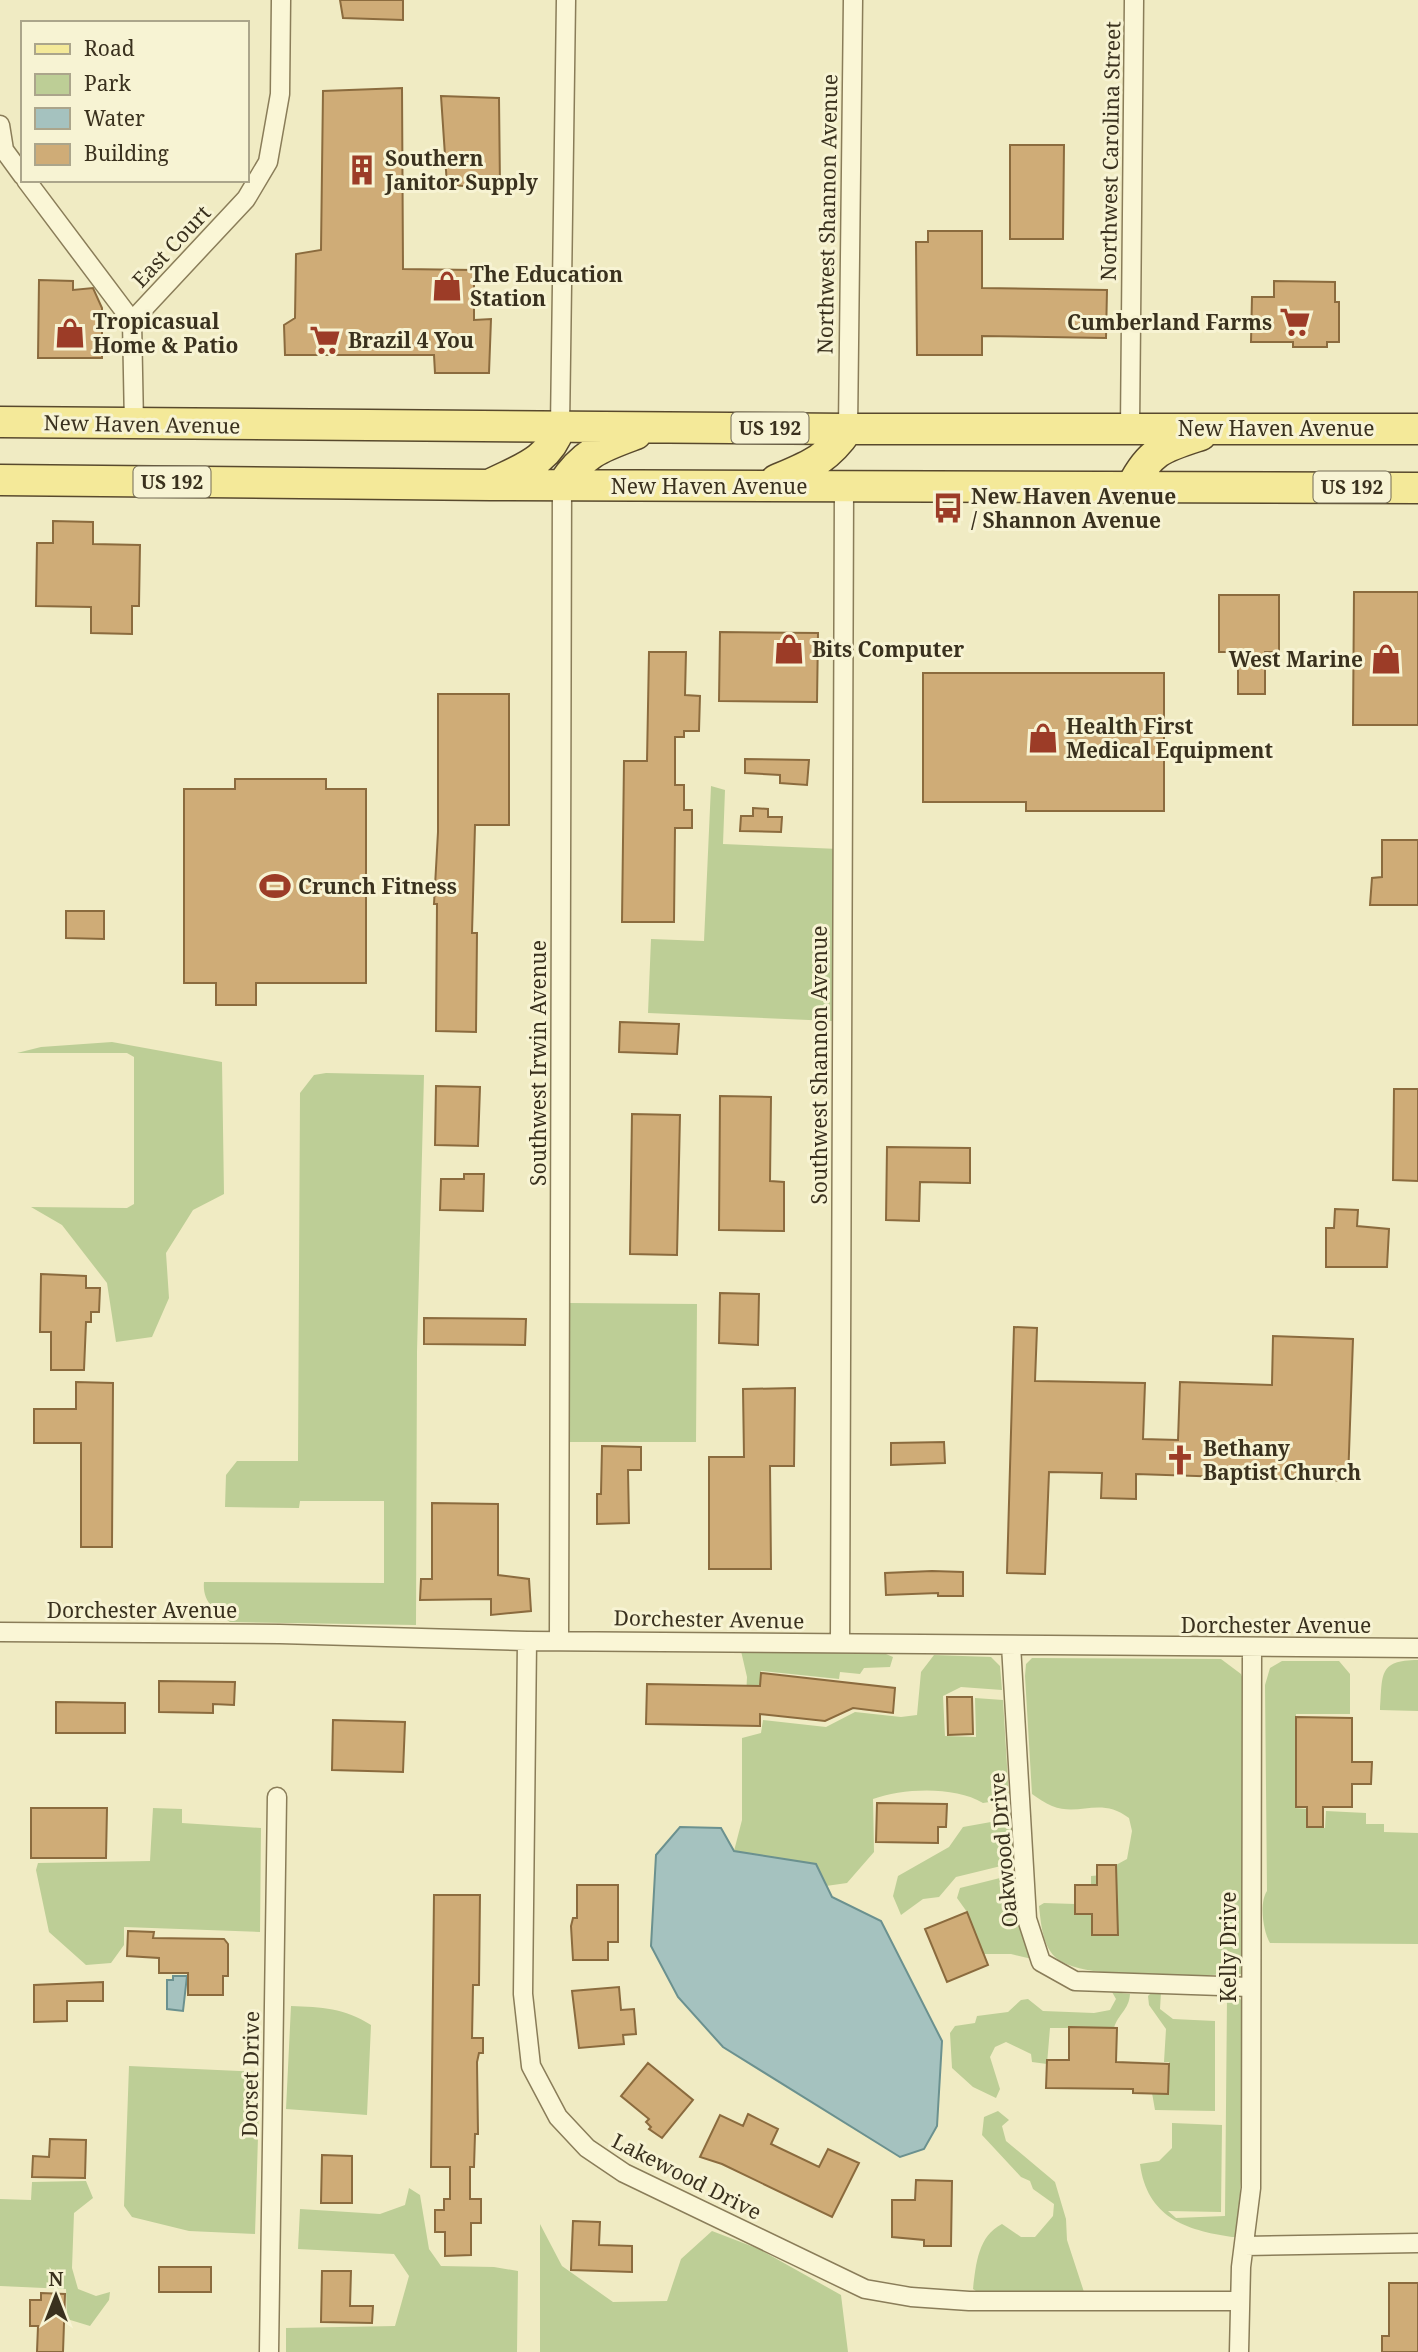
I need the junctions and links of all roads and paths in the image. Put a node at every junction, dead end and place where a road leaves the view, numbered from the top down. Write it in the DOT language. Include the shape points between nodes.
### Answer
graph roads {
  1 [pos="281,0"];
  2 [pos="566,0"];
  3 [pos="853,0"];
  4 [pos="1135,0"];
  5 [pos="0,125"];
  6 [pos="21,173"];
  7 [pos="28,182"];
  8 [pos="132,321"];
  9 [pos="0,422"];
  10 [pos="134,425"];
  11 [pos="560,427"];
  12 [pos="653,428"];
  13 [pos="1130,428"];
  14 [pos="1221,428"];
  15 [pos="0,429"];
  16 [pos="848,429"];
  17 [pos="1418,429"];
  18 [pos="0,480"];
  19 [pos="490,485"];
  20 [pos="562,485"];
  21 [pos="763,486"];
  22 [pos="844,486"];
  23 [pos="1132,486"];
  24 [pos="1418,488"];
  25 [pos="0,1632"];
  26 [pos="559,1641"];
  27 [pos="527,1642"];
  28 [pos="840,1643"];
  29 [pos="1011,1645"];
  30 [pos="1252,1648"];
  31 [pos="1418,1648"];
  32 [pos="277,1797"];
  33 [pos="1250,1987"];
  34 [pos="1418,2243"];
  35 [pos="1245,2246"];
  36 [pos="1239,2301"];
  37 [pos="269,2352"];
  38 [pos="1239,2352"];
  1 -- 8 [label="street, East Court" via="280,94 268,162 246,199"];
  2 -- 11 [label="street"];
  3 -- 16 [label="street, Northwest Shannon Avenue"];
  4 -- 13 [label="street, Northwest Carolina Street"];
  5 -- 6 [label="street" via="4,150"];
  7 -- 8 [label="street"];
  8 -- 10 [label="street"];
  9 -- 10 [label="main road, New Haven Avenue / US 192"];
  9 -- 15 [label="street"];
  10 -- 11 [label="main road, New Haven Avenue / US 192"];
  11 -- 12 [label="main road, New Haven Avenue / US 192"];
  11 -- 19 [label="main road" via="554,446 540,459"];
  12 -- 16 [label="main road, New Haven Avenue / US 192"];
  12 -- 20 [label="main road" via="593,450 576,463"];
  13 -- 14 [label="main road, New Haven Avenue / US 192"];
  13 -- 16 [label="main road, New Haven Avenue / US 192"];
  14 -- 17 [label="main road, New Haven Avenue / US 192"];
  14 -- 23 [label="main road" via="1157,452 1143,462"];
  16 -- 21 [label="main road" via="833,450 814,465"];
  18 -- 19 [label="main road, New Haven Avenue / US 192"];
  19 -- 20 [label="main road, New Haven Avenue / US 192"];
  20 -- 21 [label="main road, New Haven Avenue / US 192"];
  20 -- 26 [label="street, Southwest Irwin Avenue"];
  21 -- 22 [label="main road, New Haven Avenue / US 192"];
  22 -- 23 [label="main road, New Haven Avenue / US 192"];
  22 -- 28 [label="street, Southwest Shannon Avenue"];
  23 -- 24 [label="main road, New Haven Avenue / US 192"];
  25 -- 27 [label="street, Dorchester Avenue"];
  26 -- 27 [label="street, Dorchester Avenue"];
  26 -- 28 [label="street, Dorchester Avenue"];
  27 -- 36 [label="street, Lakewood Drive" via="523,1994 531,2066 558,2117 587,2148 624,2174 865,2289 969,2301"];
  28 -- 29 [label="street, Dorchester Avenue"];
  29 -- 30 [label="street, Dorchester Avenue"];
  29 -- 33 [label="street, Oakwood Drive" via="1027,1919 1041,1962 1075,1981"];
  30 -- 31 [label="street, Dorchester Avenue"];
  30 -- 33 [label="street, Kelly Drive"];
  32 -- 37 [label="street, Dorset Drive"];
  33 -- 35 [label="street, Kelly Drive" via="1251,2188"];
  34 -- 35 [label="street"];
  35 -- 36 [label="street, Kelly Drive"];
  36 -- 38 [label="street, Kelly Drive"];
}
